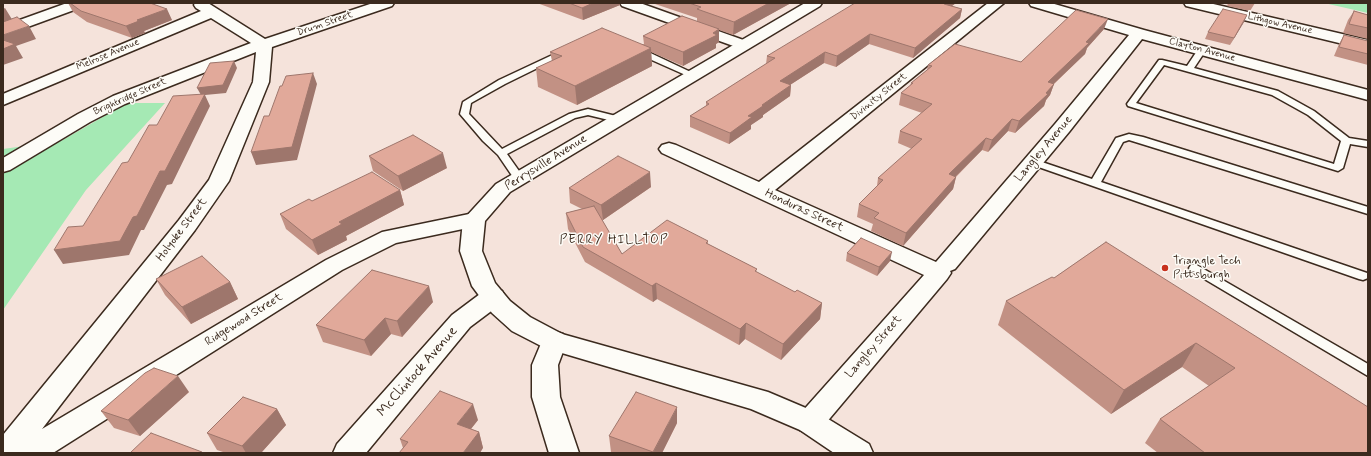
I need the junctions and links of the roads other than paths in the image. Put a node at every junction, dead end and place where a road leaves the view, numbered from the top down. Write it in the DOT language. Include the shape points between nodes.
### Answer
graph roads {
  1 [pos="80,3"];
  2 [pos="198,3"];
  3 [pos="387,3"];
  4 [pos="627,3"];
  5 [pos="815,3"];
  6 [pos="997,3"];
  7 [pos="1036,3"];
  8 [pos="1191,3"];
  9 [pos="212,12"];
  10 [pos="3,31"];
  11 [pos="1139,34"];
  12 [pos="264,45"];
  13 [pos="744,45"];
  14 [pos="1368,45"];
  15 [pos="631,48"];
  16 [pos="570,49"];
  17 [pos="1202,50"];
  18 [pos="1189,69"];
  19 [pos="693,75"];
  20 [pos="1368,95"];
  21 [pos="3,100"];
  22 [pos="618,119"];
  23 [pos="1346,140"];
  24 [pos="1368,144"];
  25 [pos="669,148"];
  26 [pos="501,153"];
  27 [pos="1033,162"];
  28 [pos="3,166"];
  29 [pos="519,178"];
  30 [pos="1095,183"];
  31 [pos="761,191"];
  32 [pos="1368,212"];
  33 [pos="474,220"];
  34 [pos="1195,268"];
  35 [pos="943,269"];
  36 [pos="1363,276"];
  37 [pos="493,297"];
  38 [pos="554,341"];
  39 [pos="1368,371"];
  40 [pos="810,422"];
  41 [pos="6,453"];
  42 [pos="28,453"];
  43 [pos="348,453"];
  44 [pos="564,453"];
  45 [pos="858,453"];
  1 -- 10 [label="street"];
  2 -- 9 [label="street"];
  3 -- 12 [label="street, Drum Street"];
  4 -- 13 [label="street"];
  5 -- 13 [label="street, Perrysville Avenue"];
  6 -- 31 [label="street, Divinity Street"];
  7 -- 11 [label="street, Clayton Avenue"];
  8 -- 14 [label="street, Lithgow Avenue"];
  9 -- 12 [label="street"];
  9 -- 21 [label="street, Melrose Avenue"];
  11 -- 17 [label="street, Clayton Avenue"];
  11 -- 27 [label="street, Langley Avenue"];
  12 -- 28 [label="street, Brightridge Street" via="237,53 119,100"];
  12 -- 41 [label="street, Holyoke Street" via="261,82 219,181"];
  13 -- 19 [label="street, Perrysville Avenue"];
  15 -- 19 [label="lane"];
  16 -- 26 [label="lane" via="467,102 464,114"];
  17 -- 18 [label="lane"];
  17 -- 20 [label="street, Clayton Avenue"];
  18 -- 23 [label="lane" via="1275,93 1311,113"];
  18 -- 23 [label="lane" via="1162,62 1131,104 1338,168"];
  19 -- 22 [label="street, Perrysville Avenue"];
  22 -- 26 [label="lane" via="588,112 572,116"];
  22 -- 29 [label="street, Perrysville Avenue"];
  23 -- 24 [label="lane"];
  25 -- 31 [label="street, Honduras Street"];
  26 -- 29 [label="lane"];
  27 -- 30 [label="lane"];
  27 -- 35 [label="street, Langley Avenue"];
  29 -- 33 [label="street, Perrysville Avenue" via="502,188"];
  30 -- 32 [label="lane" via="1120,140 1129,137"];
  30 -- 36 [label="lane"];
  31 -- 35 [label="street, Honduras Street"];
  33 -- 37 [label="street" via="471,251 484,286"];
  33 -- 42 [label="street, Ridgewood Street" via="390,238 334,265"];
  34 -- 39 [label="lane"];
  35 -- 40 [label="street, Langley Street"];
  37 -- 38 [label="street" via="521,324"];
  37 -- 43 [label="street, McClintock Avenue" via="461,321"];
  38 -- 40 [label="street" via="758,400"];
  38 -- 44 [label="street" via="545,365 546,397"];
  40 -- 45 [label="street"];
}
